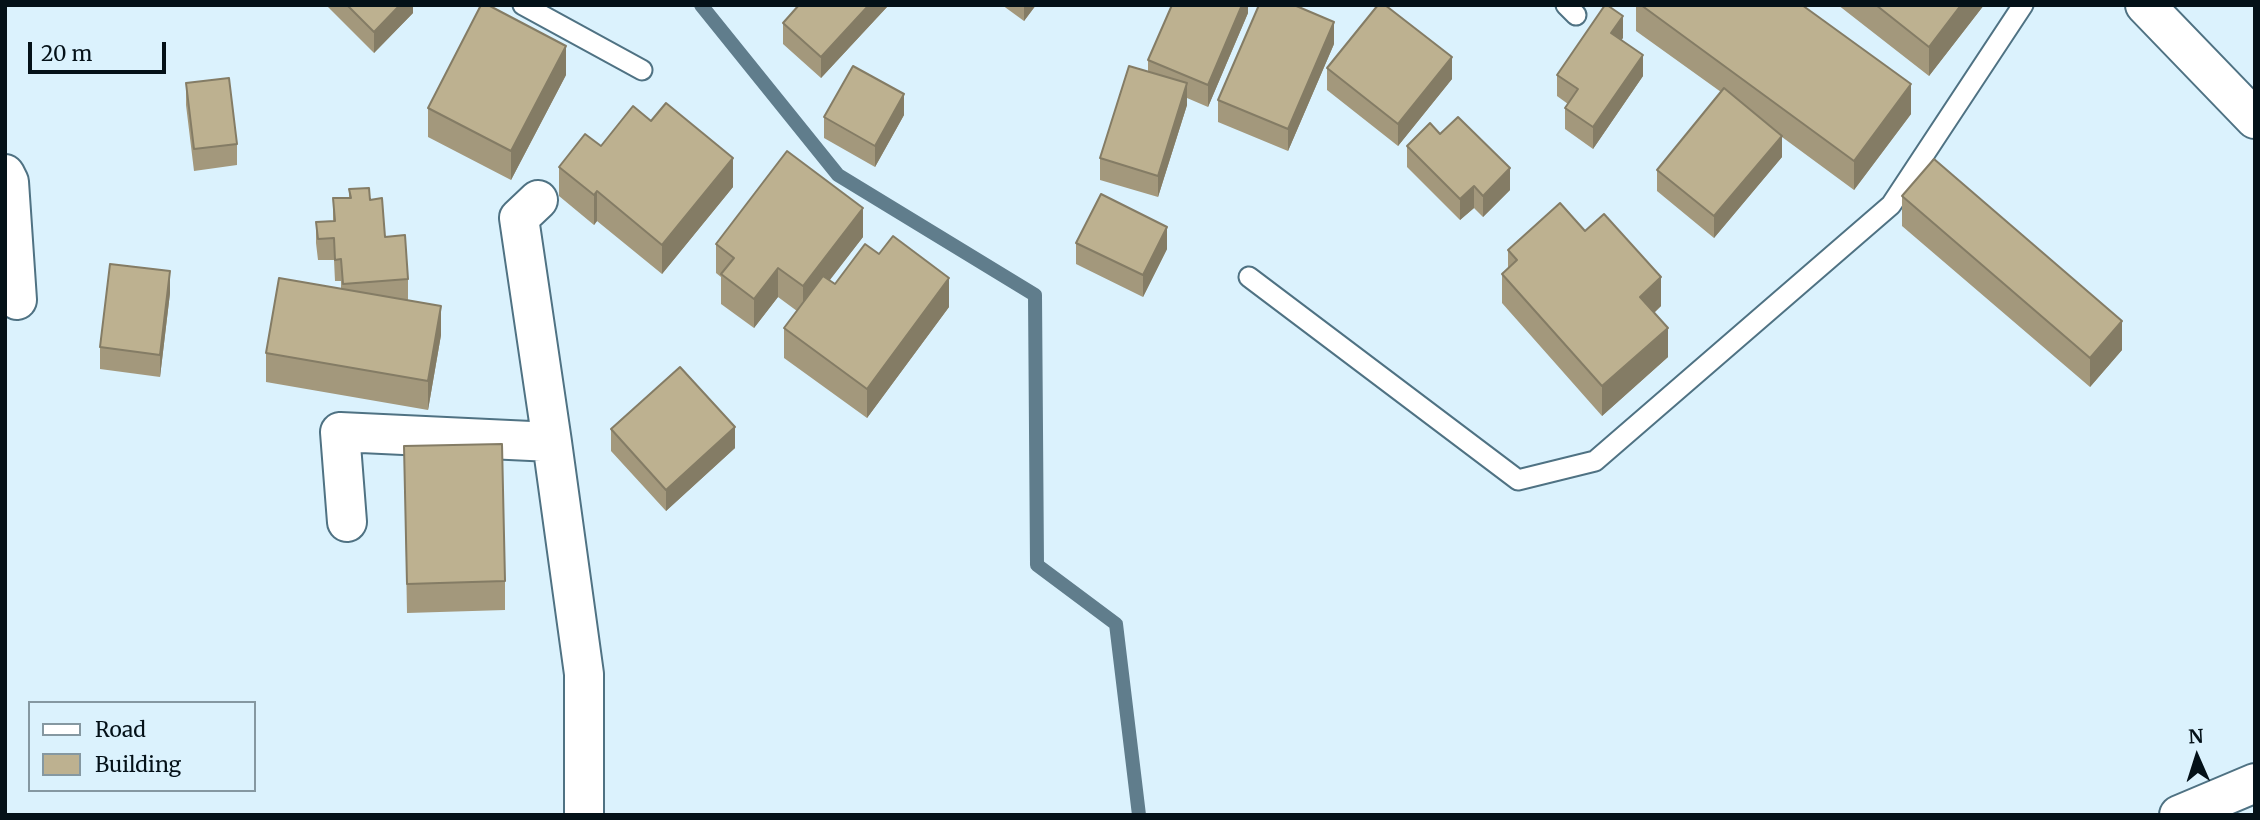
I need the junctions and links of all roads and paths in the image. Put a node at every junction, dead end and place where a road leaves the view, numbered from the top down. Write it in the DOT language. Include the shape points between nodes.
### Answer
graph roads {
  1 [pos="523,5"];
  2 [pos="2023,5"];
  3 [pos="2145,5"];
  4 [pos="642,70"];
  5 [pos="2255,119"];
  6 [pos="5,174"];
  7 [pos="538,200"];
  8 [pos="1249,277"];
  9 [pos="17,300"];
  10 [pos="552,442"];
  11 [pos="347,522"];
  12 [pos="2255,783"];
  13 [pos="584,815"];
  14 [pos="2179,815"];
  1 -- 4 [label="lane"];
  2 -- 8 [label="lane" via="1891,205 1595,461 1518,480"];
  3 -- 5 [label="street"];
  6 -- 9 [label="street"];
  7 -- 10 [label="street" via="519,218"];
  10 -- 11 [label="street" via="340,432"];
  10 -- 13 [label="street" via="584,674"];
  12 -- 14 [label="street"];
}
